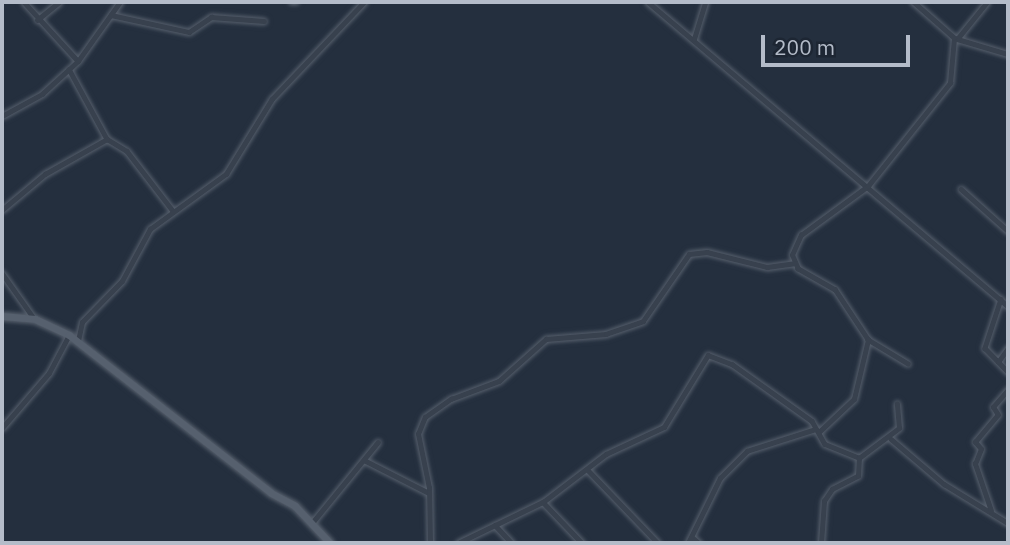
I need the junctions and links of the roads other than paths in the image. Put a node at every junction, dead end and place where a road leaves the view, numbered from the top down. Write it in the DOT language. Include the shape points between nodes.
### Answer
graph roads {
  1 [pos="24,2"];
  2 [pos="59,2"];
  3 [pos="120,2"];
  4 [pos="291,2"];
  5 [pos="297,2"];
  6 [pos="363,2"];
  7 [pos="648,2"];
  8 [pos="705,2"];
  9 [pos="914,2"];
  10 [pos="987,2"];
  11 [pos="110,15"];
  12 [pos="37,20"];
  13 [pos="264,21"];
  14 [pos="956,38"];
  15 [pos="694,39"];
  16 [pos="1008,54"];
  17 [pos="78,61"];
  18 [pos="69,69"];
  19 [pos="2,116"];
  20 [pos="107,139"];
  21 [pos="868,186"];
  22 [pos="961,189"];
  23 [pos="2,210"];
  24 [pos="173,211"];
  25 [pos="1008,231"];
  26 [pos="794,263"];
  27 [pos="2,273"];
  28 [pos="1001,299"];
  29 [pos="1008,306"];
  30 [pos="2,316"];
  31 [pos="35,319"];
  32 [pos="69,335"];
  33 [pos="868,340"];
  34 [pos="78,341"];
  35 [pos="1008,348"];
  36 [pos="998,362"];
  37 [pos="908,364"];
  38 [pos="1008,372"];
  39 [pos="1008,390"];
  40 [pos="897,404"];
  41 [pos="2,428"];
  42 [pos="817,431"];
  43 [pos="891,439"];
  44 [pos="378,442"];
  45 [pos="859,458"];
  46 [pos="364,460"];
  47 [pos="587,469"];
  48 [pos="429,492"];
  49 [pos="543,502"];
  50 [pos="991,511"];
  51 [pos="312,523"];
  52 [pos="1008,523"];
  53 [pos="495,525"];
  54 [pos="693,538"];
  55 [pos="330,543"];
  56 [pos="430,543"];
  57 [pos="458,543"];
  58 [pos="512,543"];
  59 [pos="582,543"];
  60 [pos="658,543"];
  61 [pos="688,543"];
  62 [pos="699,543"];
  63 [pos="821,543"];
  1 -- 12 [label="street"];
  2 -- 12 [label="street"];
  3 -- 11 [label="street"];
  4 -- 5 [label="street"];
  6 -- 24 [label="street" via="272,99 233,166 209,191"];
  7 -- 15 [label="street"];
  8 -- 15 [label="street"];
  9 -- 14 [label="street"];
  10 -- 14 [label="street"];
  11 -- 13 [label="street" via="189,32 211,17"];
  11 -- 17 [label="street"];
  12 -- 17 [label="street"];
  14 -- 16 [label="street"];
  14 -- 21 [label="street" via="950,83"];
  15 -- 21 [label="street"];
  17 -- 18 [label="street"];
  18 -- 19 [label="street" via="42,94"];
  18 -- 20 [label="street"];
  20 -- 23 [label="street" via="46,174"];
  20 -- 24 [label="street" via="127,151"];
  21 -- 26 [label="street" via="800,236 792,250"];
  21 -- 28 [label="street"];
  22 -- 25 [label="street"];
  24 -- 34 [label="street" via="150,229 122,281 82,322"];
  26 -- 33 [label="street" via="831,286"];
  26 -- 48 [label="street" via="767,267 707,253 689,254 643,321 606,334 546,339 499,381 452,399 425,417 418,434"];
  27 -- 31 [label="street"];
  28 -- 29 [label="street"];
  28 -- 36 [label="street" via="985,346"];
  30 -- 31 [label="main road"];
  31 -- 32 [label="main road"];
  32 -- 34 [label="main road"];
  32 -- 41 [label="street" via="50,373"];
  33 -- 37 [label="street"];
  33 -- 42 [label="street" via="854,399"];
  34 -- 51 [label="main road"];
  35 -- 36 [label="street"];
  36 -- 38 [label="street"];
  39 -- 50 [label="street" via="993,407 997,416 975,441 981,450 975,464"];
  40 -- 43 [label="street" via="901,424"];
  42 -- 45 [label="street" via="825,444"];
  42 -- 47 [label="street" via="739,369 708,355 664,427"];
  42 -- 54 [label="street" via="747,451 720,478"];
  43 -- 45 [label="street"];
  43 -- 50 [label="street" via="944,484"];
  44 -- 46 [label="street"];
  45 -- 63 [label="street" via="858,476 832,489 824,501"];
  46 -- 48 [label="street"];
  46 -- 51 [label="street"];
  47 -- 49 [label="street"];
  47 -- 60 [label="street"];
  48 -- 56 [label="street"];
  49 -- 53 [label="street"];
  49 -- 59 [label="street"];
  50 -- 52 [label="street"];
  51 -- 55 [label="main road"];
  53 -- 57 [label="street"];
  53 -- 58 [label="street"];
  54 -- 61 [label="street"];
  54 -- 62 [label="street"];
}
